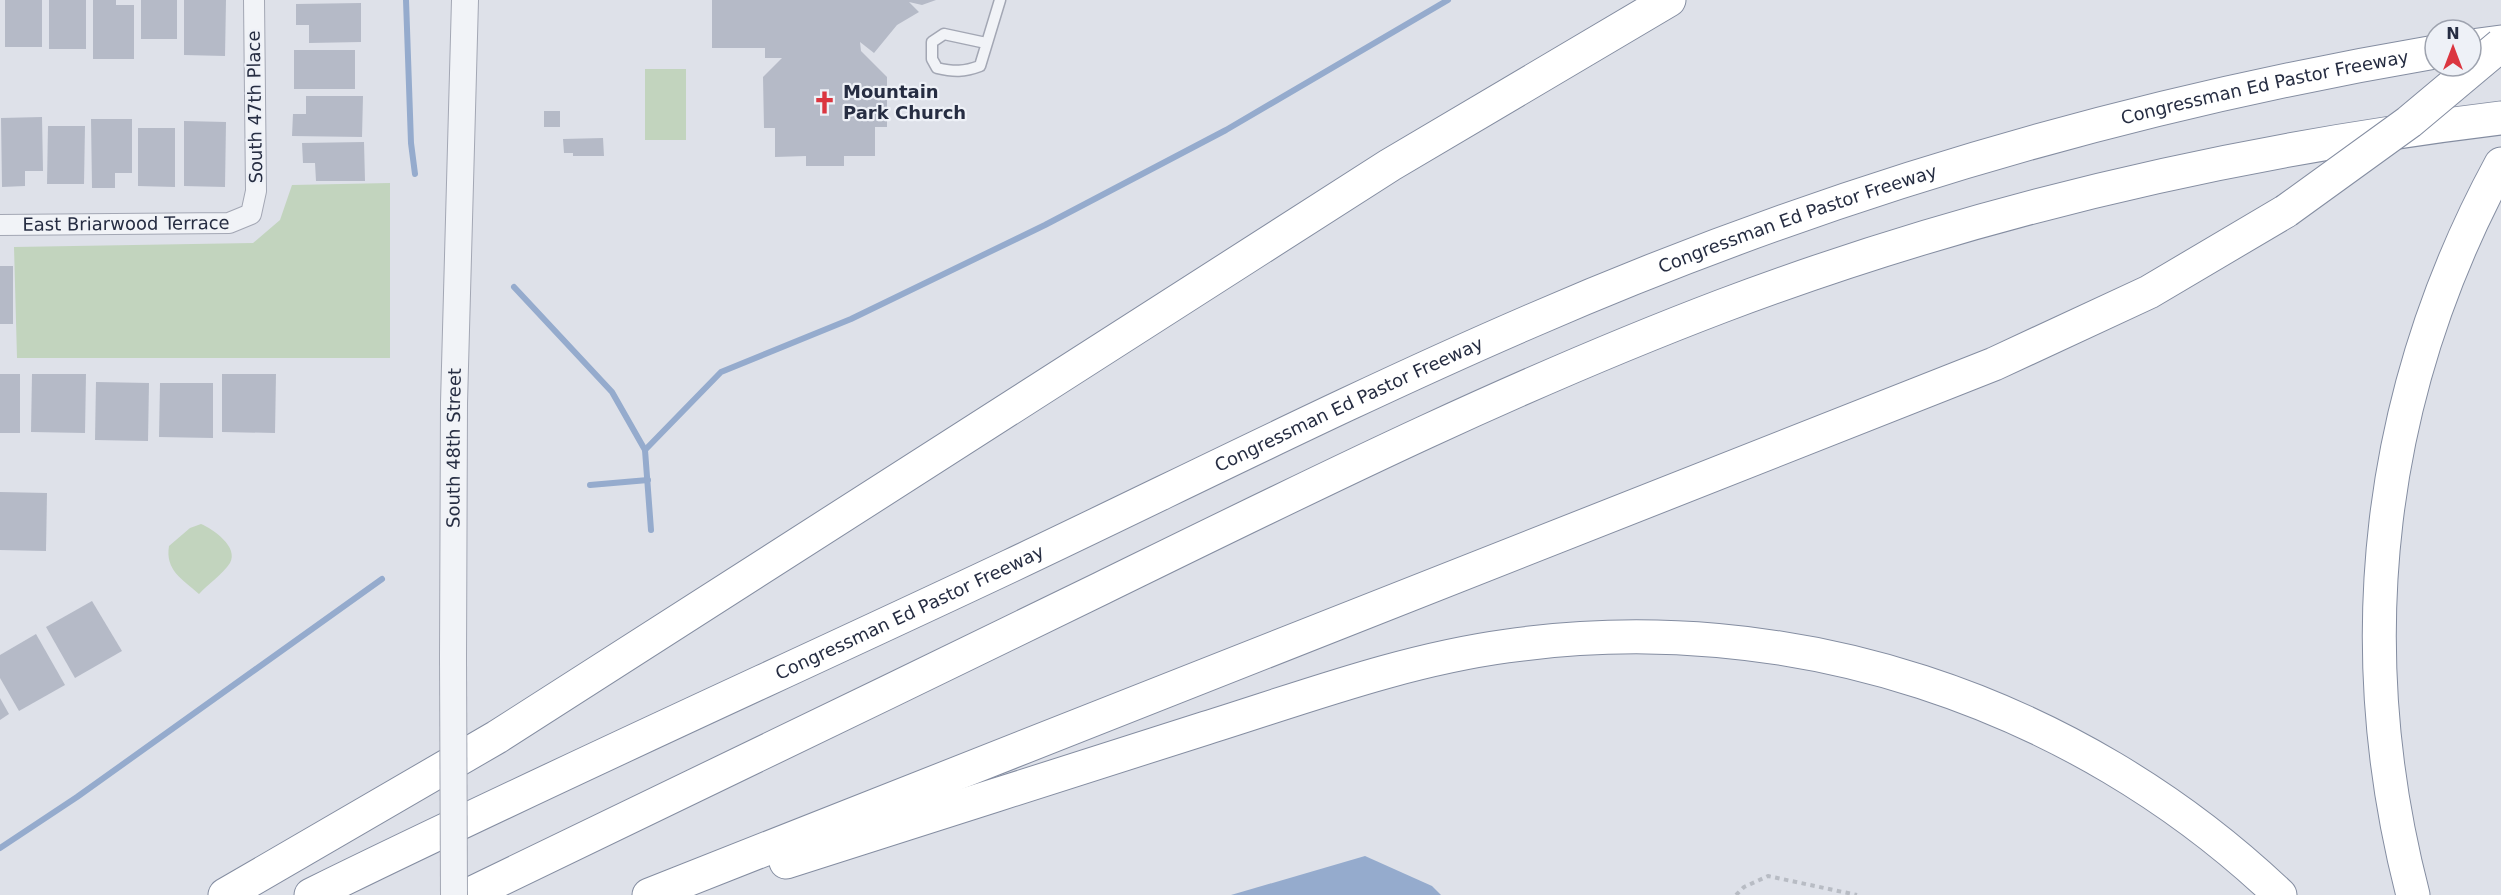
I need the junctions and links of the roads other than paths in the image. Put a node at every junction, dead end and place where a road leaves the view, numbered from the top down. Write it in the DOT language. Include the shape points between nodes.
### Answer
graph roads {
  1 [pos="254,0"];
  2 [pos="465,0"];
  3 [pos="1000,0"];
  4 [pos="1624,0"];
  5 [pos="1669,0"];
  6 [pos="986,43"];
  7 [pos="2501,44"];
  8 [pos="2483,45"];
  9 [pos="2423,54"];
  10 [pos="2501,118"];
  11 [pos="2501,164"];
  12 [pos="1390,165"];
  13 [pos="251,214"];
  14 [pos="0,225"];
  15 [pos="225,895"];
  16 [pos="311,895"];
  17 [pos="454,895"];
  18 [pos="468,895"];
  19 [pos="649,895"];
  20 [pos="681,895"];
  21 [pos="2280,895"];
  22 [pos="2413,895"];
  1 -- 13 [label="street, South 47th Place" via="256,191"];
  2 -- 17 [label="street, South 48th Street, bridge" via="454,403"];
  3 -- 6 [label="lane"];
  4 -- 12 [label="highway" via="1492,85"];
  5 -- 12 [label="highway"];
  6 -- 6 [label="lane" via="980,66 964,72 937,68 932,59 932,42 944,34"];
  7 -- 8 [label="highway"];
  7 -- 19 [label="highway, bridge" via="2409,123 2286,211 2149,292 1985,368"];
  9 -- 16 [label="highway, Congressman Ed Pastor Freeway" via="2263,85 2040,140 1892,184 1677,261 1424,369"];
  10 -- 18 [label="highway" via="2268,154 2105,190 1945,233 1726,305 1582,361 1372,456"];
  11 -- 22 [label="highway" via="2443,286 2417,365 2396,448 2386,519 2378,606 2379,687 2386,767"];
  12 -- 15 [label="highway" via="497,737"];
  13 -- 14 [label="street, East Briarwood Terrace" via="229,223"];
  20 -- 21 [label="highway" via="1394,670 1503,646 1573,638 1646,636 1724,640 1803,651 1919,680 1993,706 2067,741 2142,785 2234,853"];
}
